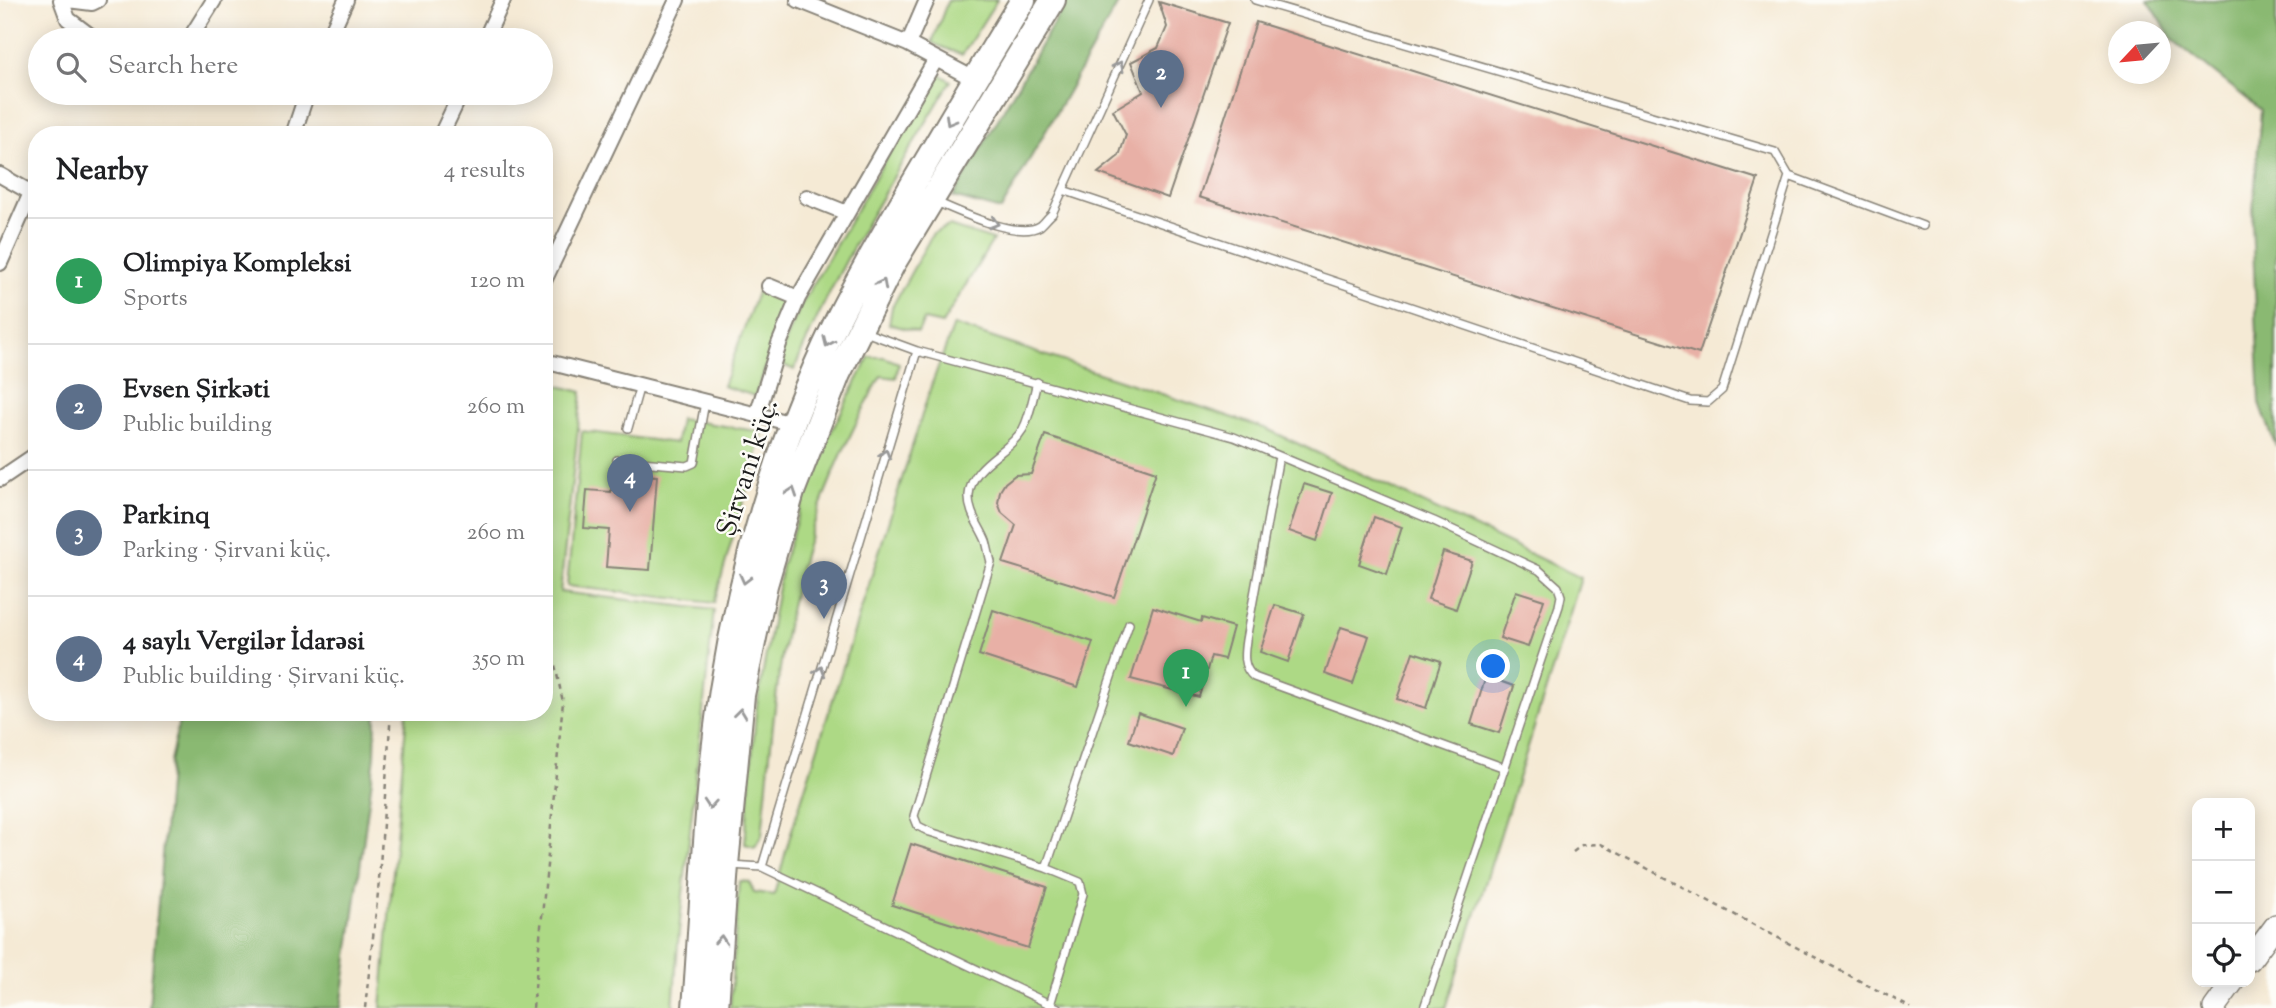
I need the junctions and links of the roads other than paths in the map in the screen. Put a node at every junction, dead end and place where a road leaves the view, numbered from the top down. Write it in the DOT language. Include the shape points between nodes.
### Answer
graph roads {
  1 [pos="61,0"];
  2 [pos="68,0"];
  3 [pos="98,0"];
  4 [pos="214,0"];
  5 [pos="346,0"];
  6 [pos="503,0"];
  7 [pos="677,0"];
  8 [pos="798,0"];
  9 [pos="926,0"];
  10 [pos="1023,0"];
  11 [pos="1053,0"];
  12 [pos="1150,0"];
  13 [pos="1255,0"];
  14 [pos="80,28"];
  15 [pos="196,28"];
  16 [pos="333,28"];
  17 [pos="490,28"];
  18 [pos="908,44"];
  19 [pos="936,59"];
  20 [pos="974,79"];
  21 [pos="303,105"];
  22 [pos="455,105"];
  23 [pos="296,126"];
  24 [pos="445,126"];
  25 [pos="0,175"];
  26 [pos="1789,176"];
  27 [pos="1063,190"];
  28 [pos="28,191"];
  29 [pos="807,197"];
  30 [pos="930,200"];
  31 [pos="28,207"];
  32 [pos="848,214"];
  33 [pos="1923,226"];
  34 [pos="553,262"];
  35 [pos="0,263"];
  36 [pos="769,286"];
  37 [pos="798,298"];
  38 [pos="859,329"];
  39 [pos="916,351"];
  40 [pos="553,363"];
  41 [pos="1037,382"];
  42 [pos="639,386"];
  43 [pos="705,402"];
  44 [pos="757,415"];
  45 [pos="793,424"];
  46 [pos="628,428"];
  47 [pos="1279,456"];
  48 [pos="28,460"];
  49 [pos="617,460"];
  50 [pos="0,479"];
  51 [pos="1129,624"];
  52 [pos="1505,768"];
  53 [pos="726,865"];
  54 [pos="762,867"];
  55 [pos="1046,868"];
  56 [pos="2276,925"];
  57 [pos="2255,953"];
  58 [pos="2229,987"];
  59 [pos="1054,1006"];
  60 [pos="695,1008"];
  61 [pos="716,1008"];
  62 [pos="1424,1008"];
  63 [pos="2214,1008"];
  1 -- 14 [label="street" via="68,19"];
  2 -- 3 [label="street"];
  4 -- 15 [label="street"];
  5 -- 16 [label="street"];
  6 -- 17 [label="street"];
  7 -- 34 [label="street"];
  8 -- 18 [label="street"];
  9 -- 18 [label="street"];
  10 -- 20 [label="highway, Şirvani küç."];
  11 -- 30 [label="highway"];
  27 -- 12 [label="lane, one-way"];
  13 -- 26 [label="lane" via="1775,152"];
  18 -- 19 [label="street"];
  19 -- 20 [label="street"];
  19 -- 32 [label="street"];
  20 -- 45 [label="highway, Şirvani küç., one-way" via="836,323"];
  21 -- 23 [label="street"];
  22 -- 24 [label="street"];
  25 -- 28 [label="street"];
  26 -- 27 [label="lane" via="1722,390 1708,402 1690,401"];
  26 -- 33 [label="lane"];
  30 -- 27 [label="lane, one-way" via="1020,231 1039,226 1052,214"];
  29 -- 32 [label="street"];
  38 -- 30 [label="highway, one-way"];
  31 -- 35 [label="street"];
  32 -- 37 [label="street"];
  36 -- 37 [label="street"];
  37 -- 44 [label="street"];
  38 -- 39 [label="lane"];
  53 -- 38 [label="highway, one-way" via="742,695 768,575 792,492"];
  39 -- 41 [label="lane"];
  54 -- 39 [label="lane, one-way"];
  40 -- 42 [label="street"];
  41 -- 47 [label="lane" via="1234,437"];
  41 -- 55 [label="lane" via="1024,428 1011,445 980,469 972,485 969,497 974,519 991,562 914,817 918,826 930,832"];
  42 -- 43 [label="street"];
  42 -- 46 [label="lane"];
  43 -- 44 [label="street"];
  43 -- 49 [label="lane" via="694,463"];
  44 -- 45 [label="street"];
  45 -- 60 [label="highway, Şirvani küç., one-way" via="756,539 722,690"];
  47 -- 52 [label="lane" via="1243,659 1247,672"];
  47 -- 52 [label="lane" via="1539,570 1558,587 1559,606"];
  48 -- 50 [label="street"];
  51 -- 55 [label="lane"];
  52 -- 62 [label="lane"];
  53 -- 54 [label="lane"];
  61 -- 53 [label="highway, one-way"];
  54 -- 59 [label="lane"];
  55 -- 59 [label="lane" via="1080,882 1083,894"];
  56 -- 57 [label="main road"];
  58 -- 63 [label="main road"];
}
